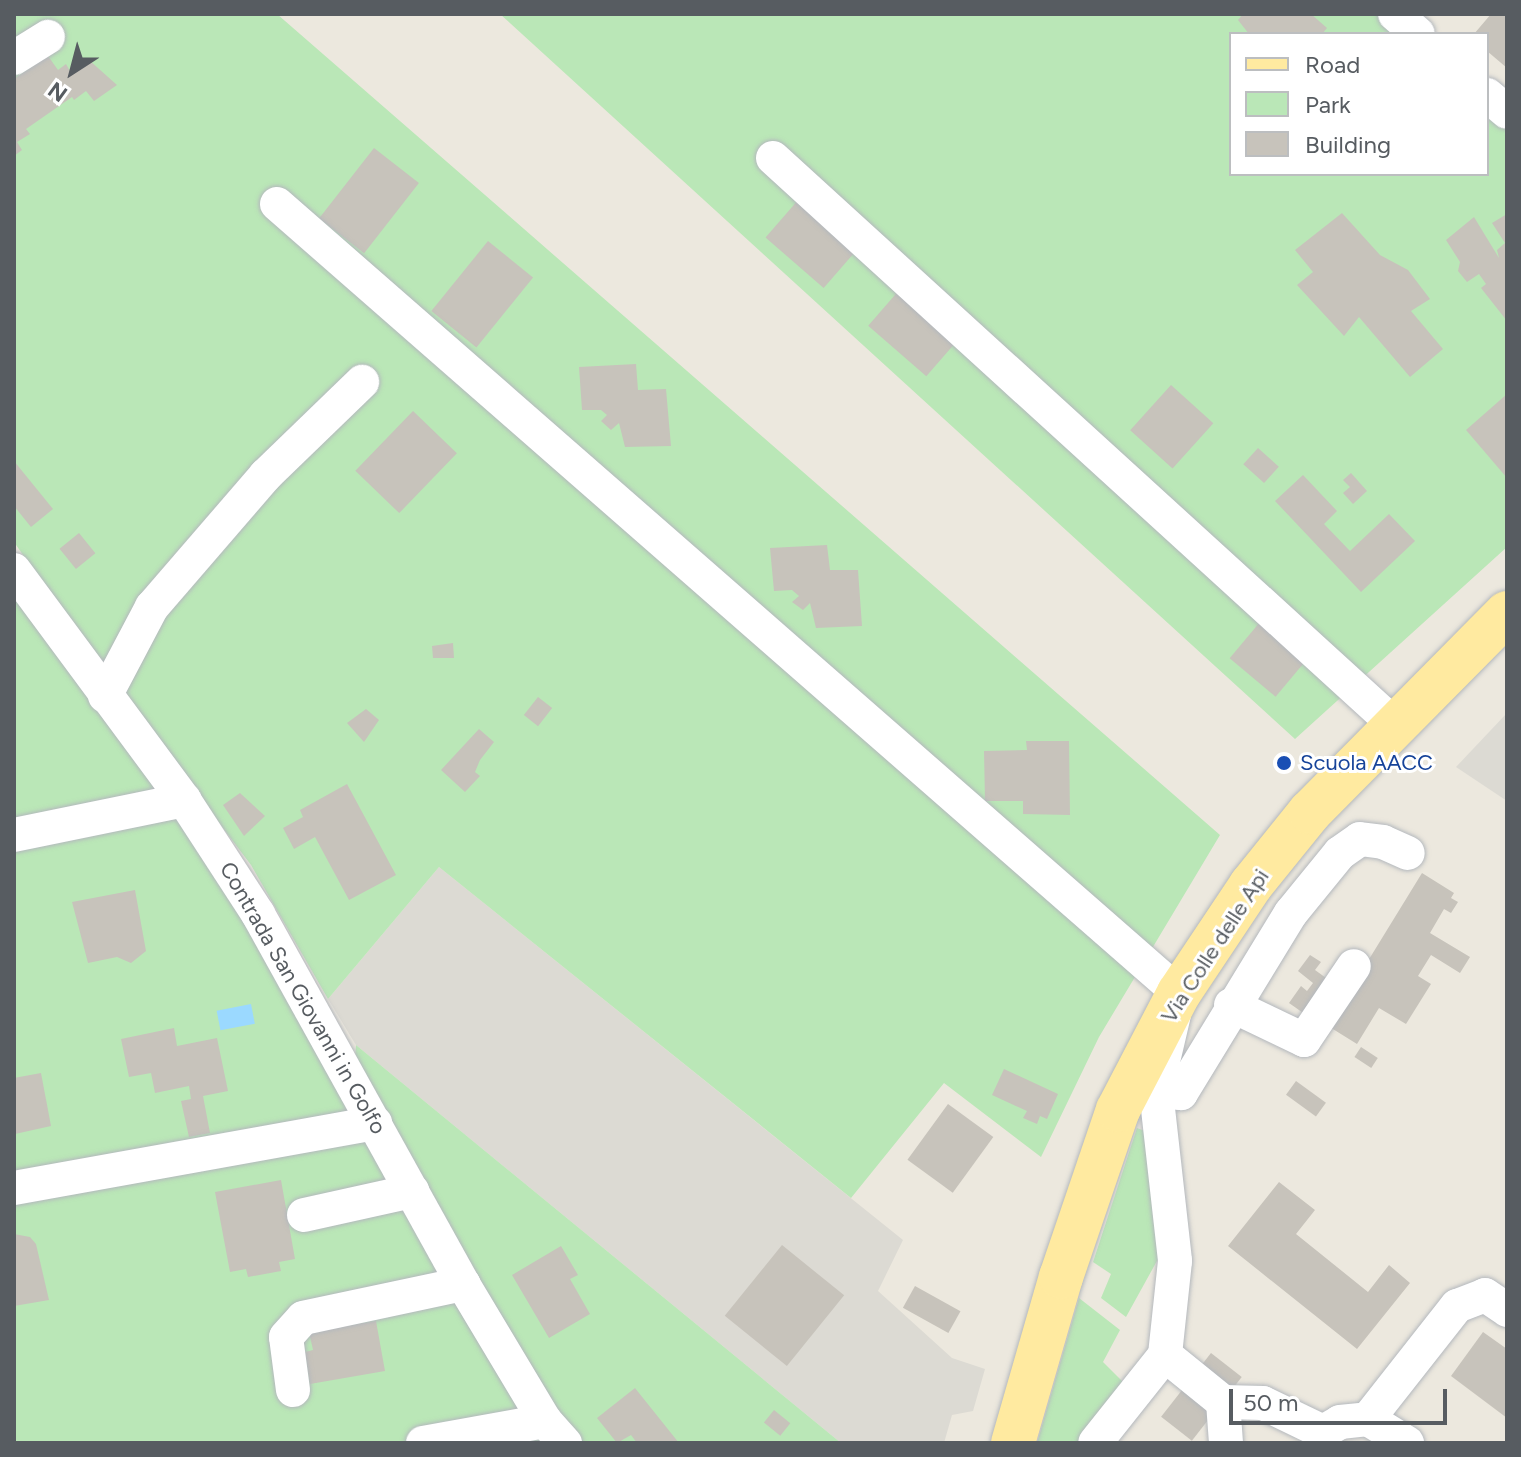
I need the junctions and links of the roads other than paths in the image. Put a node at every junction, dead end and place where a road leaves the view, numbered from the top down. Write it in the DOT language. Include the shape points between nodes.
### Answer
graph roads {
  1 [pos="1395,14"];
  2 [pos="1416,32"];
  3 [pos="48,37"];
  4 [pos="14,58"];
  5 [pos="1489,97"];
  6 [pos="1507,112"];
  7 [pos="773,158"];
  8 [pos="277,204"];
  9 [pos="362,382"];
  10 [pos="14,570"];
  11 [pos="1507,613"];
  12 [pos="105,696"];
  13 [pos="1394,724"];
  14 [pos="184,800"];
  15 [pos="14,835"];
  16 [pos="1408,853"];
  17 [pos="1354,966"];
  18 [pos="1179,993"];
  19 [pos="1231,1005"];
  20 [pos="1156,1091"];
  21 [pos="375,1123"];
  22 [pos="14,1188"];
  23 [pos="412,1191"];
  24 [pos="304,1215"];
  25 [pos="463,1284"];
  26 [pos="1507,1310"];
  27 [pos="1165,1355"];
  28 [pos="293,1390"];
  29 [pos="1223,1402"];
  30 [pos="1368,1419"];
  31 [pos="555,1432"];
  32 [pos="1319,1438"];
  33 [pos="423,1443"];
  34 [pos="1013,1443"];
  35 [pos="1095,1443"];
  36 [pos="1226,1443"];
  37 [pos="1407,1443"];
  1 -- 2 [label="street"];
  3 -- 4 [label="street"];
  5 -- 6 [label="street"];
  7 -- 13 [label="street"];
  8 -- 18 [label="street"];
  9 -- 12 [label="street" via="266,475 152,607"];
  10 -- 12 [label="street, Contrada San Giovanni in Golfo"];
  11 -- 13 [label="main road, Via Colle delle Api"];
  12 -- 14 [label="street, Contrada San Giovanni in Golfo"];
  13 -- 18 [label="main road, Via Colle delle Api" via="1261,873"];
  14 -- 15 [label="street"];
  14 -- 21 [label="street, Contrada San Giovanni in Golfo" via="258,914"];
  16 -- 19 [label="street" via="1360,839 1340,853 1291,913"];
  17 -- 19 [label="street" via="1304,1040"];
  18 -- 20 [label="street"];
  18 -- 34 [label="main road, Via Colle delle Api" via="1118,1110 1061,1277"];
  19 -- 20 [label="street" via="1181,1093"];
  20 -- 27 [label="street" via="1175,1261"];
  21 -- 22 [label="street"];
  21 -- 23 [label="street, Contrada San Giovanni in Golfo"];
  23 -- 24 [label="street"];
  23 -- 25 [label="street, Contrada San Giovanni in Golfo"];
  25 -- 28 [label="street" via="303,1318 286,1337"];
  25 -- 31 [label="street, Contrada San Giovanni in Golfo"];
  26 -- 30 [label="street" via="1485,1295 1457,1306"];
  27 -- 29 [label="street"];
  27 -- 35 [label="street"];
  29 -- 32 [label="street" via="1263,1403"];
  29 -- 36 [label="street"];
  30 -- 32 [label="street" via="1340,1422"];
  30 -- 37 [label="street"];
  31 -- 33 [label="street"];
}
